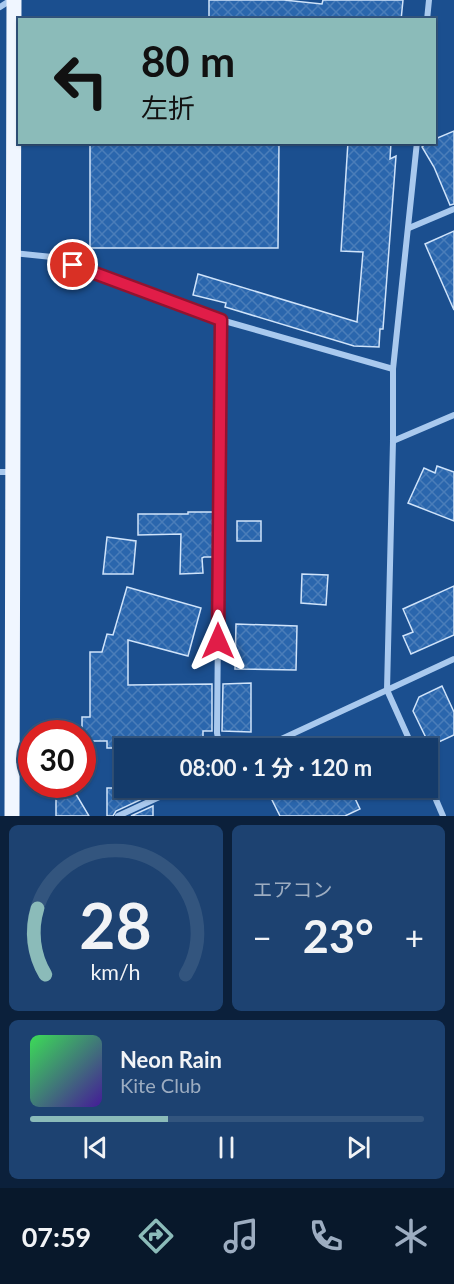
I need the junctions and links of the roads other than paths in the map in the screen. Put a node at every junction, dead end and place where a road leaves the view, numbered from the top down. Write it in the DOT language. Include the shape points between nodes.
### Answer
graph roads {
  1 [pos="12,0"];
  2 [pos="431,1"];
  3 [pos="0,7"];
  4 [pos="427,18"];
  5 [pos="417,144"];
  6 [pos="454,209"];
  7 [pos="409,228"];
  8 [pos="13,253"];
  9 [pos="221,320"];
  10 [pos="393,369"];
  11 [pos="454,415"];
  12 [pos="393,441"];
  13 [pos="6,472"];
  14 [pos="454,659"];
  15 [pos="387,690"];
  16 [pos="218,738"];
  17 [pos="284,738"];
  18 [pos="409,738"];
  19 [pos="157,798"];
  20 [pos="435,798"];
  21 [pos="12,816"];
  22 [pos="118,816"];
  23 [pos="443,816"];
  1 -- 3 [label="street"];
  1 -- 8 [label="main road"];
  2 -- 4 [label="street"];
  5 -- 7 [label="street"];
  6 -- 7 [label="street"];
  7 -- 10 [label="street"];
  8 -- 9 [label="street" via="52,257"];
  8 -- 13 [label="main road"];
  9 -- 10 [label="street"];
  9 -- 16 [label="street"];
  10 -- 12 [label="street"];
  11 -- 12 [label="street"];
  12 -- 15 [label="street"];
  13 -- 21 [label="main road"];
  14 -- 15 [label="street"];
  15 -- 17 [label="street"];
  15 -- 18 [label="street"];
  19 -- 22 [label="street"];
  20 -- 23 [label="street"];
}
